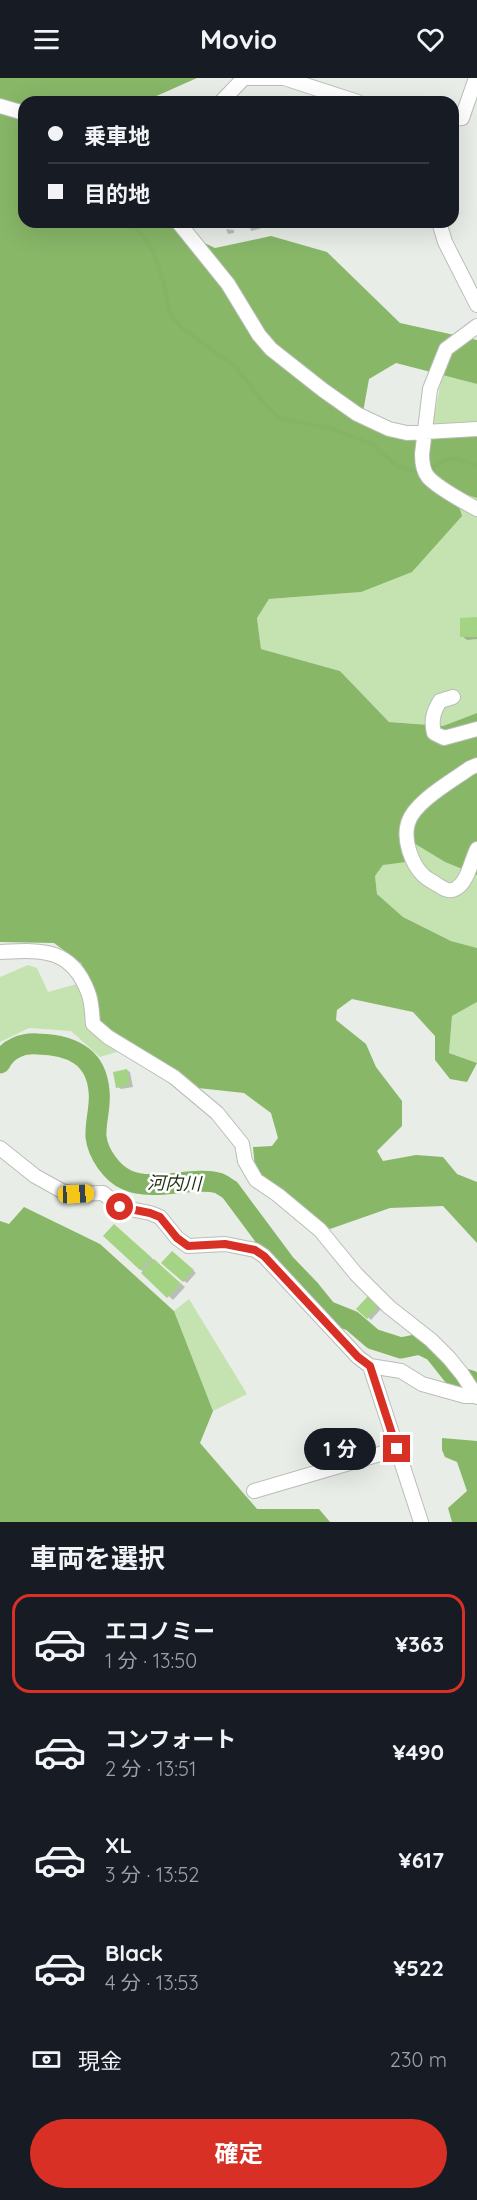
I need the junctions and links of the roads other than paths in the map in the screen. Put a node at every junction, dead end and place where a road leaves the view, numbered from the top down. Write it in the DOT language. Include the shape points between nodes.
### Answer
graph roads {
  1 [pos="476,78"];
  2 [pos="227,96"];
  3 [pos="340,96"];
  4 [pos="0,106"];
  5 [pos="18,111"];
  6 [pos="459,118"];
  7 [pos="183,228"];
  8 [pos="441,228"];
  9 [pos="477,304"];
  10 [pos="477,326"];
  11 [pos="477,429"];
  12 [pos="424,432"];
  13 [pos="477,509"];
  14 [pos="453,697"];
  15 [pos="477,729"];
  16 [pos="477,765"];
  17 [pos="477,849"];
  18 [pos="0,952"];
  19 [pos="0,1148"];
  20 [pos="370,1366"];
  21 [pos="474,1394"];
  22 [pos="397,1449"];
  23 [pos="254,1491"];
  24 [pos="421,1522"];
  1 -- 6 [label="street"];
  2 -- 3 [label="street" via="244,78 284,78"];
  4 -- 5 [label="street"];
  7 -- 12 [label="street" via="228,284 270,349 357,414 389,429"];
  8 -- 9 [label="street"];
  10 -- 12 [label="street" via="446,350 430,389"];
  11 -- 12 [label="street"];
  12 -- 13 [label="street" via="422,462 427,476"];
  14 -- 15 [label="street" via="440,701 436,708 431,723 434,734 444,738"];
  16 -- 17 [label="street" via="413,812 407,824 407,839 413,861 424,876 446,890 462,884"];
  18 -- 21 [label="street" via="56,954 74,967 89,993 93,1024 174,1077 217,1113 242,1144 245,1161 256,1180 320,1230 389,1307 431,1340 462,1374"];
  19 -- 20 [label="street" via="34,1176 62,1191 103,1193 120,1207 160,1217 188,1246 225,1244 255,1250"];
  20 -- 21 [label="street" via="401,1371 422,1384 465,1396"];
  20 -- 22 [label="street"];
  22 -- 23 [label="street"];
  22 -- 24 [label="street"];
}
